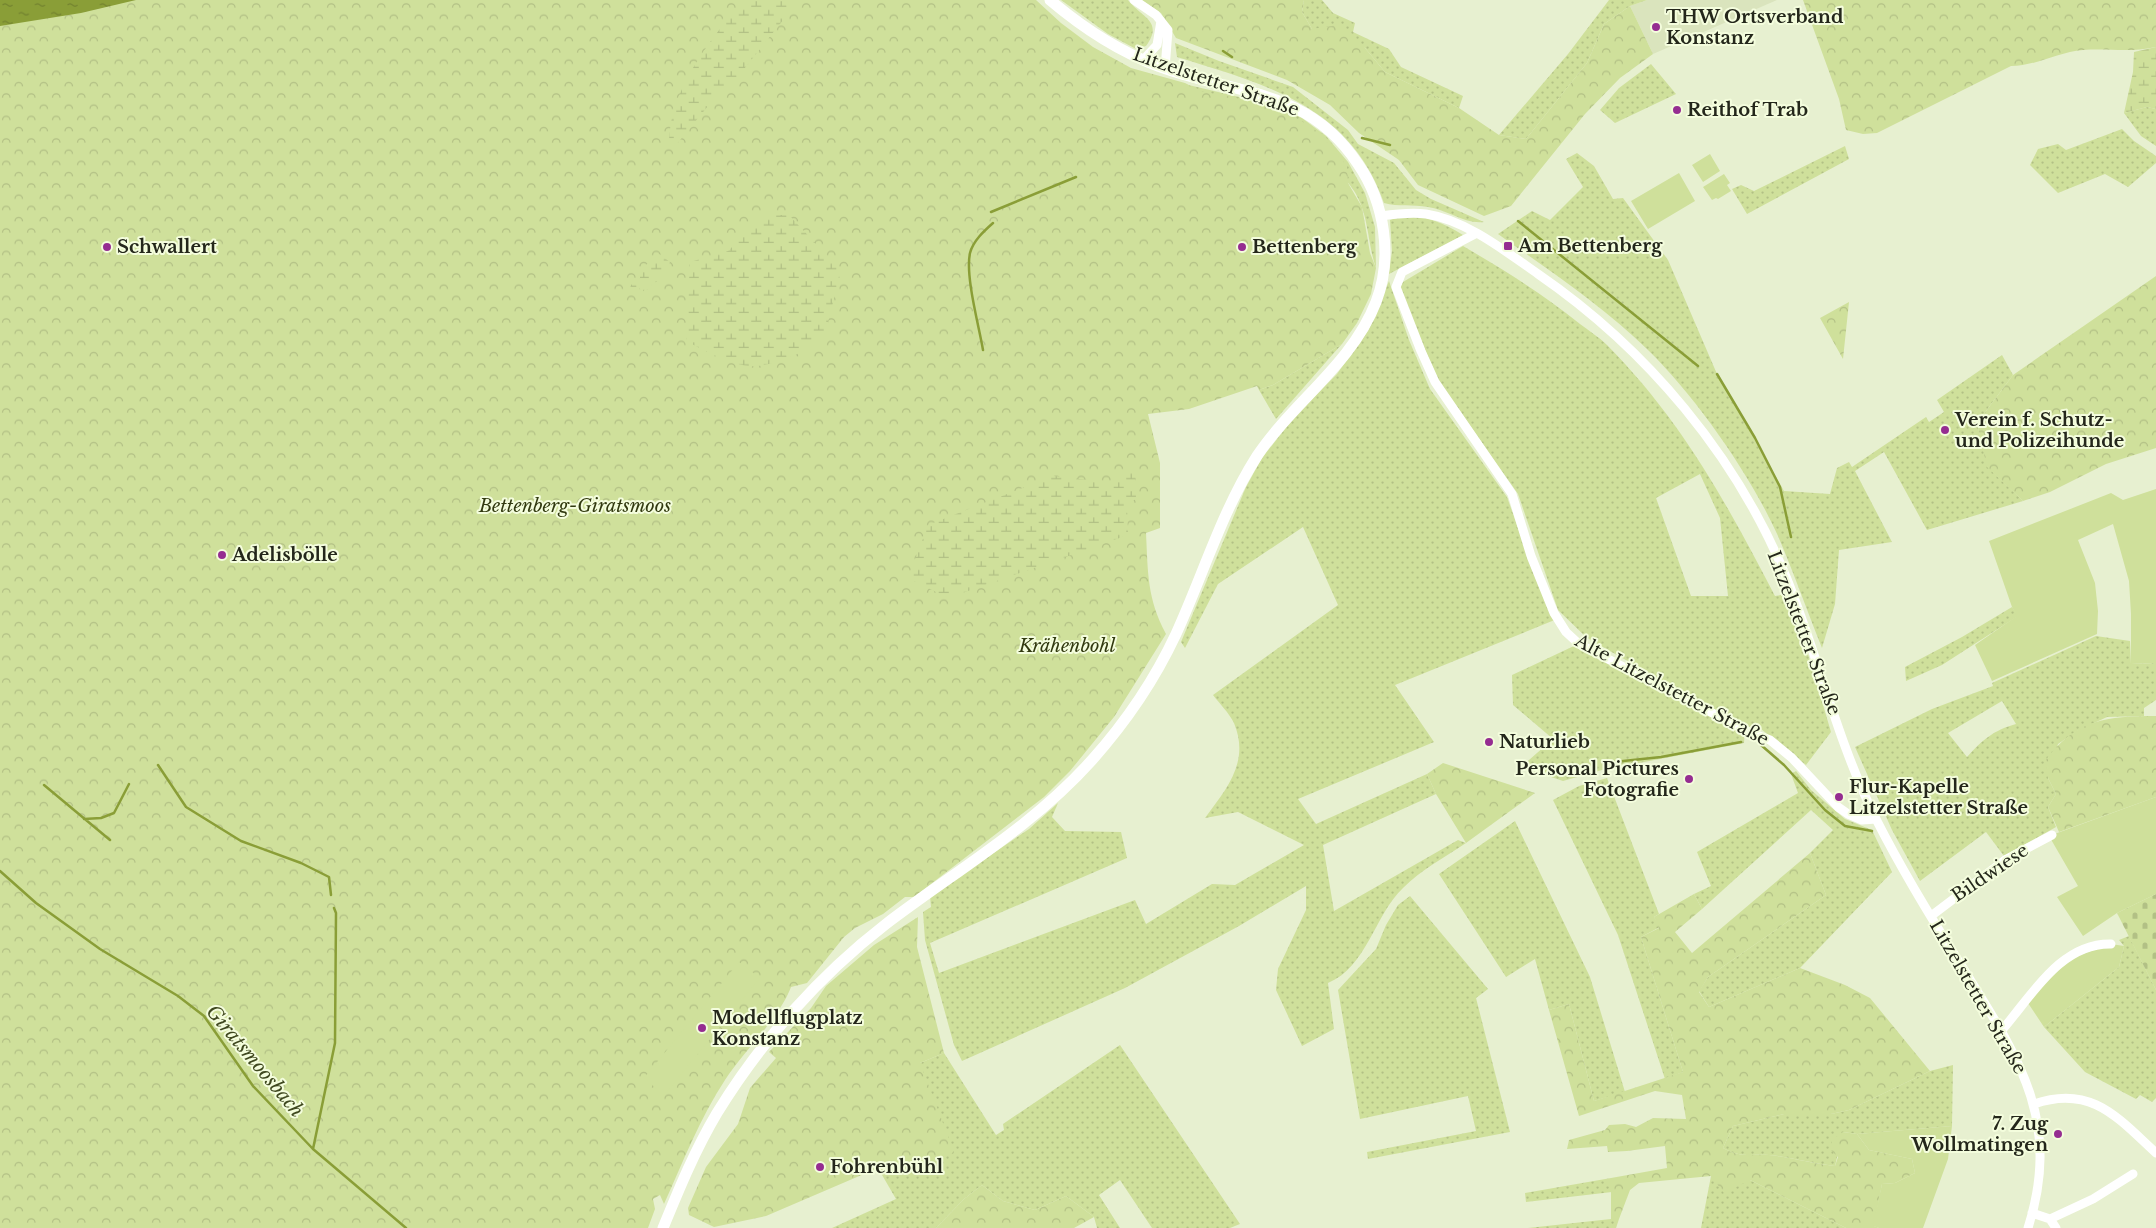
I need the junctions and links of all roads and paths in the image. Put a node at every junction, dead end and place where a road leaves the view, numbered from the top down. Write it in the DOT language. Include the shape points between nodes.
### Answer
graph roads {
  1 [pos="1050,0"];
  2 [pos="1134,0"];
  3 [pos="1161,21"];
  4 [pos="1143,60"];
  5 [pos="1165,69"];
  6 [pos="1381,216"];
  7 [pos="1475,234"];
  8 [pos="1876,819"];
  9 [pos="2052,836"];
  10 [pos="1930,916"];
  11 [pos="2111,944"];
  12 [pos="2002,1030"];
  13 [pos="2034,1104"];
  14 [pos="2156,1153"];
  15 [pos="2133,1174"];
  16 [pos="2032,1213"];
  17 [pos="2050,1218"];
  18 [pos="663,1228"];
  19 [pos="2028,1228"];
  20 [pos="2056,1228"];
  1 -- 4 [label="main road, Litzelstetter Straße" via="1097,36"];
  2 -- 3 [label="street"];
  3 -- 4 [label="street" via="1157,45"];
  3 -- 5 [label="street" via="1168,30"];
  4 -- 5 [label="main road, Litzelstetter Straße"];
  5 -- 6 [label="main road, Litzelstetter Straße" via="1287,103 1316,120 1345,145 1362,170"];
  6 -- 7 [label="street, Litzelstetter Straße" via="1428,214"];
  6 -- 18 [label="main road" via="1383,277 1365,326 1258,456 1223,522 1174,638 1118,729 1056,798 990,852 885,926 831,971 803,1000 742,1075 717,1113 692,1160"];
  7 -- 8 [label="street, Litzelstetter Straße" via="1554,285 1606,326 1661,381 1724,460 1786,577 1858,780"];
  7 -- 8 [label="street, Alte Litzelstetter Straße" via="1402,272 1396,288 1435,382 1512,494 1531,556 1554,613 1566,632 1579,644 1770,740 1792,758 1838,807 1862,820"];
  8 -- 10 [label="street, Litzelstetter Straße"];
  9 -- 10 [label="street, Bildwiese" via="2005,860"];
  10 -- 12 [label="street, Litzelstetter Straße"];
  11 -- 12 [label="street" via="2080,950 2052,969"];
  12 -- 13 [label="street, Litzelstetter Straße" via="2025,1075"];
  13 -- 14 [label="street" via="2064,1097 2100,1106 2110,1111"];
  13 -- 16 [label="street, Litzelstetter Straße" via="2039,1154 2038,1184"];
  15 -- 17 [label="street" via="2093,1199"];
  16 -- 17 [label="street"];
  16 -- 19 [label="street, Litzelstetter Straße"];
  17 -- 20 [label="street"];
}
